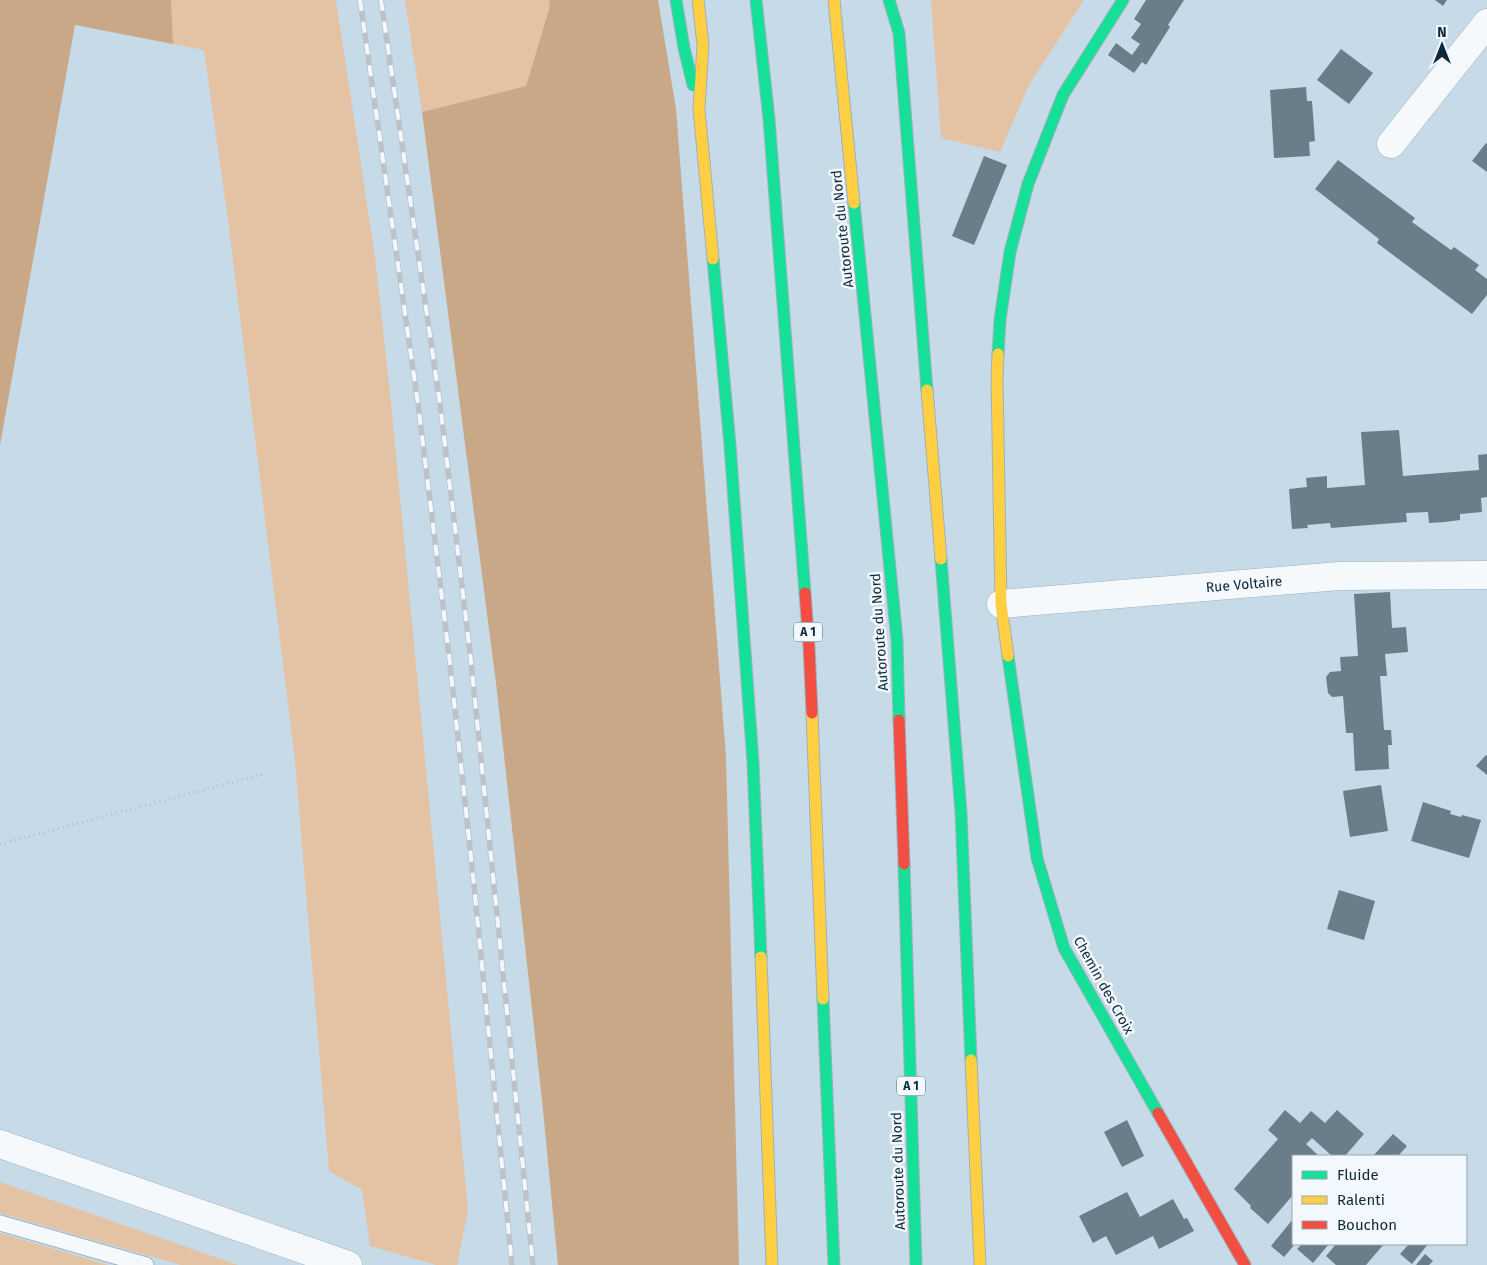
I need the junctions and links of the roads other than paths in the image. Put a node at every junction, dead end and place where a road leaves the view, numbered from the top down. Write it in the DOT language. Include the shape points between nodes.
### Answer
graph roads {
  1 [pos="676,0"];
  2 [pos="698,0"];
  3 [pos="756,0"];
  4 [pos="834,0"];
  5 [pos="889,0"];
  6 [pos="1123,0"];
  7 [pos="903,8"];
  8 [pos="1487,23"];
  9 [pos="899,33"];
  10 [pos="699,109"];
  11 [pos="1391,144"];
  12 [pos="1487,575"];
  13 [pos="1001,604"];
  14 [pos="0,1144"];
  15 [pos="0,1223"];
  16 [pos="146,1265"];
  17 [pos="348,1265"];
  18 [pos="772,1265"];
  19 [pos="834,1265"];
  20 [pos="916,1265"];
  21 [pos="980,1265"];
  22 [pos="1245,1265"];
  1 -- 10 [label="main road"];
  2 -- 10 [label="main road" via="703,45"];
  3 -- 19 [label="main road, A 1" via="770,120 809,646"];
  4 -- 20 [label="main road, Autoroute du Nord / A 1" via="897,640"];
  5 -- 9 [label="main road"];
  6 -- 13 [label="main road, Chemin des Croix" via="1063,95 1028,184 1010,252 1000,320 997,379"];
  7 -- 9 [label="main road"];
  8 -- 11 [label="street"];
  9 -- 21 [label="main road" via="961,812"];
  10 -- 18 [label="main road" via="730,445 753,762"];
  12 -- 13 [label="street, Rue Voltaire" via="1338,576"];
  13 -- 22 [label="main road, Chemin des Croix" via="1037,858 1064,948"];
  14 -- 17 [label="street"];
  15 -- 16 [label="lane"];
}
